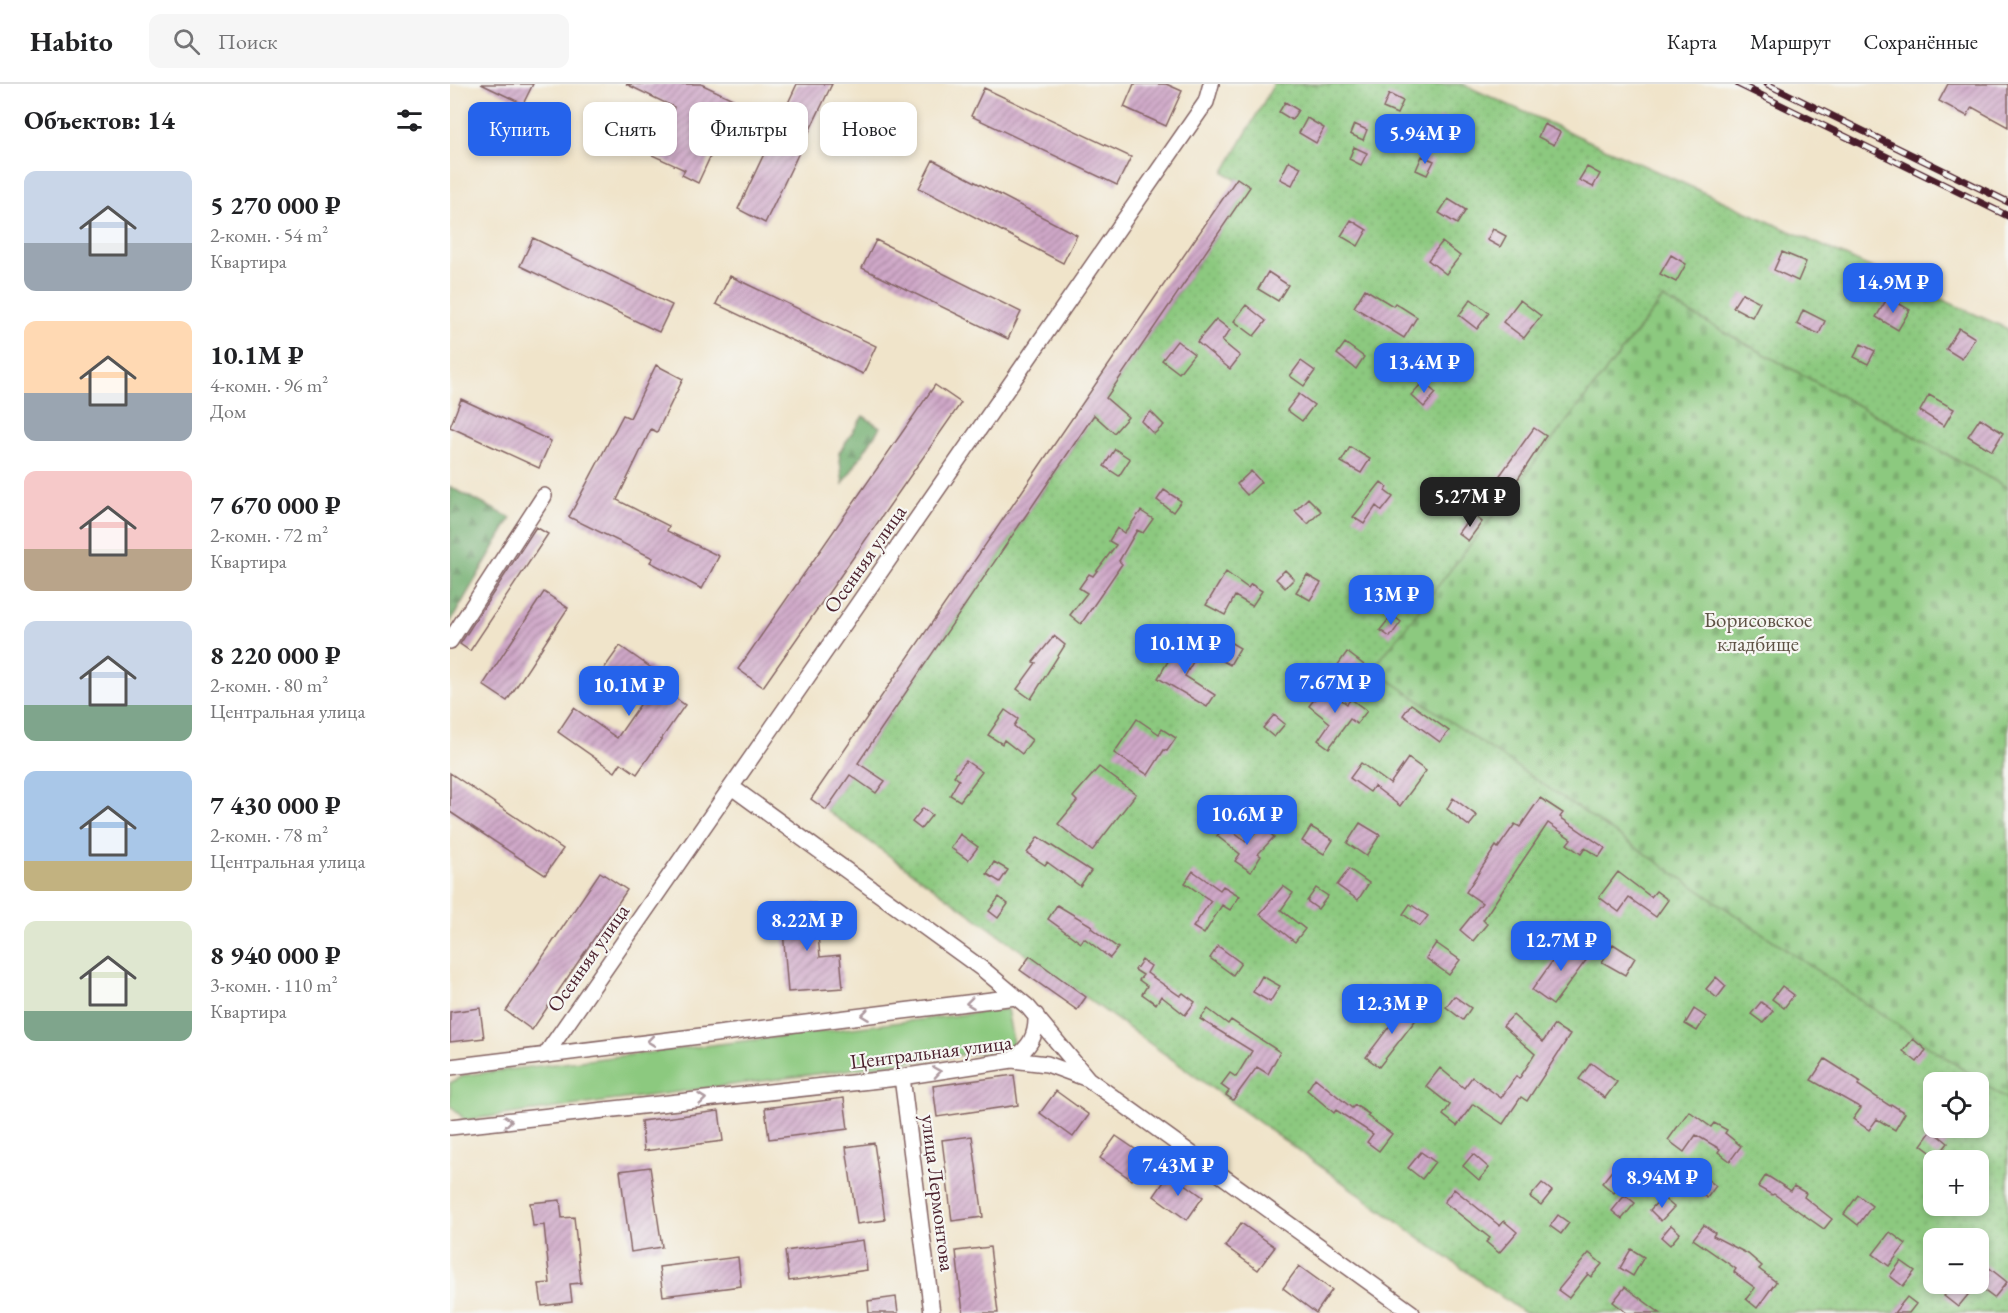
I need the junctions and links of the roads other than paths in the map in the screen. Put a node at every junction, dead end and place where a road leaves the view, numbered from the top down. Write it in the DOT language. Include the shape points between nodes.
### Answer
graph roads {
  1 [pos="1211,84"];
  2 [pos="544,496"];
  3 [pos="450,641"];
  4 [pos="732,788"];
  5 [pos="1016,997"];
  6 [pos="1036,1015"];
  7 [pos="546,1054"];
  8 [pos="1012,1060"];
  9 [pos="451,1069"];
  10 [pos="902,1077"];
  11 [pos="1088,1079"];
  12 [pos="452,1125"];
  13 [pos="932,1313"];
  14 [pos="1413,1313"];
  1 -- 4 [label="street, Осенняя улица" via="1206,102"];
  2 -- 3 [label="street"];
  4 -- 5 [label="street"];
  4 -- 7 [label="street, Осенняя улица"];
  5 -- 6 [label="street"];
  5 -- 7 [label="street, Центральная улица, one-way"];
  6 -- 8 [label="street" via="1034,1037 1027,1049"];
  6 -- 11 [label="street"];
  7 -- 9 [label="street, Центральная улица"];
  10 -- 8 [label="street, Центральная улица, one-way"];
  8 -- 11 [label="street, Центральная улица" via="1047,1064"];
  12 -- 10 [label="street, Центральная улица, one-way"];
  10 -- 13 [label="street, улица Лермонтова"];
  11 -- 14 [label="street, Центральная улица"];
}
